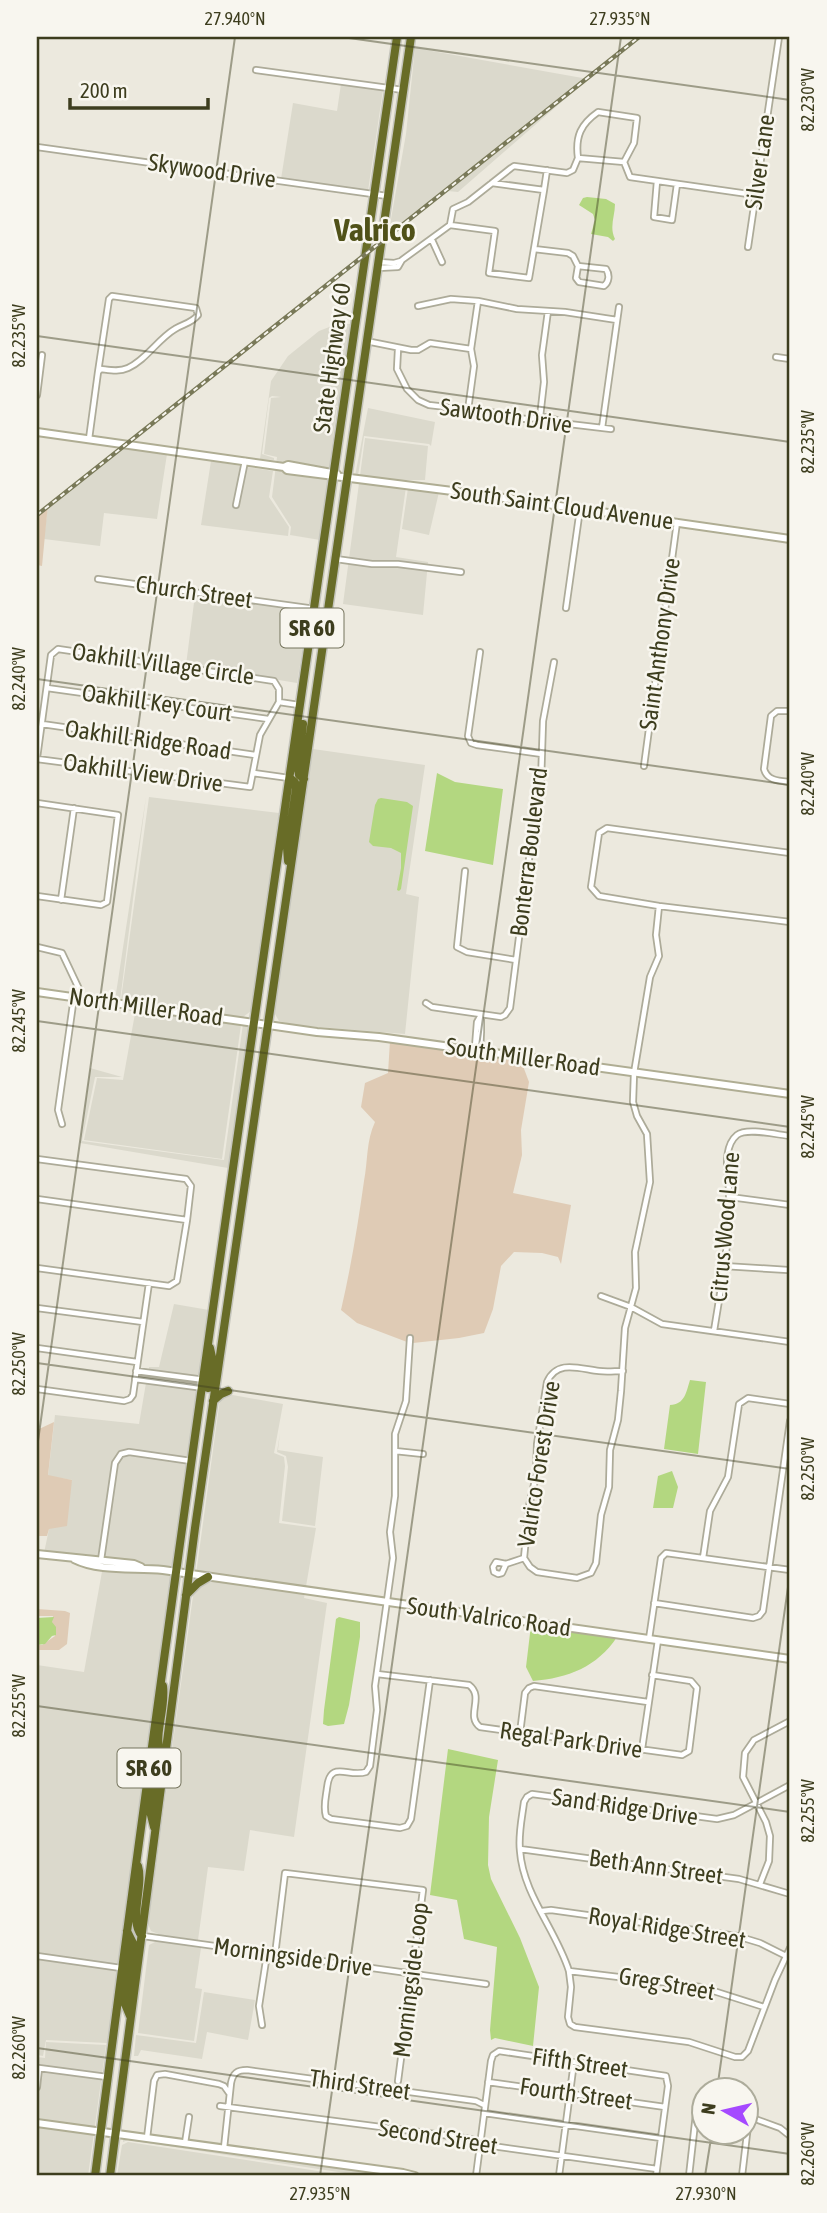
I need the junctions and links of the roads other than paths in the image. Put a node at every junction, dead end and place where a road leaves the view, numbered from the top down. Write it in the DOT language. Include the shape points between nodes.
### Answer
graph roads {
  1 [pos="397,37"];
  2 [pos="411,37"];
  3 [pos="779,37"];
  4 [pos="256,70"];
  5 [pos="389,89"];
  6 [pos="403,90"];
  7 [pos="37,147"];
  8 [pos="578,158"];
  9 [pos="624,162"];
  10 [pos="547,170"];
  11 [pos="657,181"];
  12 [pos="491,183"];
  13 [pos="677,184"];
  14 [pos="544,190"];
  15 [pos="374,194"];
  16 [pos="755,195"];
  17 [pos="387,196"];
  18 [pos="450,225"];
  19 [pos="432,240"];
  20 [pos="748,247"];
  21 [pos="534,249"];
  22 [pos="442,262"];
  23 [pos="377,265"];
  24 [pos="578,266"];
  25 [pos="478,301"];
  26 [pos="418,306"];
  27 [pos="619,307"];
  28 [pos="548,311"];
  29 [pos="617,320"];
  30 [pos="366,341"];
  31 [pos="398,349"];
  32 [pos="471,349"];
  33 [pos="42,355"];
  34 [pos="776,357"];
  35 [pos="790,359"];
  36 [pos="98,372"];
  37 [pos="37,396"];
  38 [pos="468,410"];
  39 [pos="540,416"];
  40 [pos="602,428"];
  41 [pos="611,429"];
  42 [pos="37,432"];
  43 [pos="89,439"];
  44 [pos="245,461"];
  45 [pos="334,475"];
  46 [pos="347,477"];
  47 [pos="236,505"];
  48 [pos="580,509"];
  49 [pos="677,522"];
  50 [pos="790,539"];
  51 [pos="335,559"];
  52 [pos="461,572"];
  53 [pos="98,579"];
  54 [pos="566,608"];
  55 [pos="314,609"];
  56 [pos="326,622"];
  57 [pos="480,652"];
  58 [pos="554,662"];
  59 [pos="47,688"];
  60 [pos="303,690"];
  61 [pos="279,702"];
  62 [pos="301,705"];
  63 [pos="790,711"];
  64 [pos="268,719"];
  65 [pos="41,724"];
  66 [pos="542,754"];
  67 [pos="255,755"];
  68 [pos="37,758"];
  69 [pos="644,766"];
  70 [pos="253,773"];
  71 [pos="290,778"];
  72 [pos="304,779"];
  73 [pos="790,782"];
  74 [pos="250,787"];
  75 [pos="37,803"];
  76 [pos="74,808"];
  77 [pos="790,853"];
  78 [pos="290,871"];
  79 [pos="465,871"];
  80 [pos="37,896"];
  81 [pos="61,900"];
  82 [pos="659,906"];
  83 [pos="790,922"];
  84 [pos="37,947"];
  85 [pos="516,960"];
  86 [pos="37,992"];
  87 [pos="77,997"];
  88 [pos="426,1003"];
  89 [pos="481,1014"];
  90 [pos="255,1023"];
  91 [pos="269,1025"];
  92 [pos="478,1051"];
  93 [pos="634,1073"];
  94 [pos="790,1094"];
  95 [pos="61,1124"];
  96 [pos="790,1136"];
  97 [pos="37,1159"];
  98 [pos="233,1179"];
  99 [pos="246,1181"];
  100 [pos="730,1197"];
  101 [pos="37,1199"];
  102 [pos="790,1205"];
  103 [pos="187,1220"];
  104 [pos="724,1266"];
  105 [pos="37,1268"];
  106 [pos="788,1270"];
  107 [pos="149,1283"];
  108 [pos="601,1296"];
  109 [pos="631,1307"];
  110 [pos="37,1308"];
  111 [pos="143,1322"];
  112 [pos="714,1331"];
  113 [pos="410,1338"];
  114 [pos="790,1342"];
  115 [pos="37,1348"];
  116 [pos="137,1362"];
  117 [pos="136,1371"];
  118 [pos="623,1371"];
  119 [pos="135,1379"];
  120 [pos="209,1385"];
  121 [pos="37,1389"];
  122 [pos="228,1391"];
  123 [pos="213,1401"];
  124 [pos="790,1404"];
  125 [pos="790,1421"];
  126 [pos="395,1451"];
  127 [pos="423,1454"];
  128 [pos="191,1461"];
  129 [pos="37,1554"];
  130 [pos="524,1558"];
  131 [pos="703,1558"];
  132 [pos="74,1559"];
  133 [pos="101,1560"];
  134 [pos="506,1564"];
  135 [pos="142,1568"];
  136 [pos="768,1568"];
  137 [pos="790,1570"];
  138 [pos="175,1573"];
  139 [pos="189,1574"];
  140 [pos="208,1577"];
  141 [pos="186,1595"];
  142 [pos="386,1603"];
  143 [pos="654,1603"];
  144 [pos="649,1639"];
  145 [pos="658,1640"];
  146 [pos="790,1659"];
  147 [pos="377,1674"];
  148 [pos="652,1675"];
  149 [pos="160,1676"];
  150 [pos="430,1680"];
  151 [pos="648,1702"];
  152 [pos="790,1721"];
  153 [pos="520,1733"];
  154 [pos="642,1749"];
  155 [pos="150,1754"];
  156 [pos="165,1756"];
  157 [pos="790,1785"];
  158 [pos="756,1803"];
  159 [pos="155,1833"];
  160 [pos="520,1849"];
  161 [pos="136,1860"];
  162 [pos="760,1884"];
  163 [pos="790,1894"];
  164 [pos="542,1911"];
  165 [pos="127,1931"];
  166 [pos="142,1936"];
  167 [pos="790,1948"];
  168 [pos="267,1954"];
  169 [pos="275,1955"];
  170 [pos="37,1956"];
  171 [pos="788,1957"];
  172 [pos="122,1968"];
  173 [pos="569,1970"];
  174 [pos="412,1974"];
  175 [pos="486,1984"];
  176 [pos="764,2007"];
  177 [pos="131,2018"];
  178 [pos="262,2025"];
  179 [pos="575,2062"];
  180 [pos="108,2077"];
  181 [pos="398,2081"];
  182 [pos="488,2082"];
  183 [pos="37,2087"];
  184 [pos="229,2093"];
  185 [pos="570,2093"];
  186 [pos="485,2105"];
  187 [pos="220,2106"];
  188 [pos="228,2106"];
  189 [pos="665,2107"];
  190 [pos="484,2113"];
  191 [pos="189,2117"];
  192 [pos="760,2121"];
  193 [pos="37,2123"];
  194 [pos="566,2124"];
  195 [pos="100,2132"];
  196 [pos="116,2134"];
  197 [pos="790,2136"];
  198 [pos="147,2138"];
  199 [pos="661,2138"];
  200 [pos="480,2143"];
  201 [pos="185,2144"];
  202 [pos="692,2146"];
  203 [pos="745,2146"];
  204 [pos="224,2149"];
  205 [pos="562,2156"];
  206 [pos="657,2169"];
  207 [pos="398,2175"];
  208 [pos="95,2176"];
  209 [pos="110,2176"];
  210 [pos="415,2176"];
  211 [pos="476,2176"];
  212 [pos="559,2176"];
  213 [pos="656,2176"];
  214 [pos="689,2176"];
  215 [pos="742,2176"];
  1 -- 5 [label="highway, State Highway 60 / SR 60"];
  2 -- 6 [label="highway, SR 60"];
  3 -- 16 [label="street, Silver Lane"];
  4 -- 5 [label="street"];
  5 -- 6 [label="street"];
  5 -- 15 [label="highway, State Highway 60 / SR 60"];
  6 -- 17 [label="highway, SR 60"];
  7 -- 15 [label="street, Skywood Drive"];
  8 -- 9 [label="street"];
  8 -- 9 [label="street" via="581,127 598,112 637,118 635,143"];
  8 -- 10 [label="street" via="568,173"];
  9 -- 11 [label="street" via="630,177"];
  10 -- 12 [label="street" via="514,166"];
  10 -- 14 [label="street"];
  11 -- 13 [label="street"];
  11 -- 13 [label="street" via="654,218 672,220"];
  12 -- 14 [label="street"];
  12 -- 18 [label="street" via="453,209"];
  13 -- 16 [label="street"];
  14 -- 21 [label="street"];
  15 -- 17 [label="street, Skywood Drive"];
  15 -- 45 [label="highway, State Highway 60 / SR 60"];
  16 -- 20 [label="street, Silver Lane"];
  17 -- 23 [label="highway, SR 60"];
  18 -- 19 [label="street"];
  18 -- 21 [label="street" via="495,230 489,273 529,278"];
  19 -- 22 [label="street"];
  19 -- 23 [label="street" via="398,267"];
  21 -- 24 [label="street" via="573,256"];
  23 -- 30 [label="highway, SR 60"];
  24 -- 24 [label="street" via="606,269 607,283 580,283"];
  25 -- 26 [label="street" via="451,299"];
  25 -- 28 [label="street"];
  25 -- 32 [label="street"];
  27 -- 29 [label="street"];
  28 -- 29 [label="street"];
  28 -- 39 [label="street"];
  29 -- 40 [label="street"];
  30 -- 31 [label="street"];
  30 -- 46 [label="highway, SR 60"];
  31 -- 32 [label="street" via="418,350 430,344"];
  31 -- 38 [label="street, Sawtooth Drive" via="397,369 418,400"];
  32 -- 38 [label="street" via="474,366"];
  33 -- 37 [label="street"];
  34 -- 35 [label="street"];
  36 -- 36 [label="street" via="132,367 161,339 194,320 198,315 195,308 112,296"];
  36 -- 43 [label="street"];
  38 -- 39 [label="street, Sawtooth Drive" via="525,419"];
  39 -- 40 [label="street, Sawtooth Drive"];
  40 -- 41 [label="street, Sawtooth Drive"];
  42 -- 43 [label="street, South Saint Cloud Avenue"];
  43 -- 44 [label="street, South Saint Cloud Avenue"];
  44 -- 45 [label="street, South Saint Cloud Avenue"];
  44 -- 47 [label="street"];
  45 -- 46 [label="street, South Saint Cloud Avenue"];
  45 -- 55 [label="highway, SR 60"];
  46 -- 48 [label="street, South Saint Cloud Avenue"];
  46 -- 51 [label="highway, SR 60"];
  48 -- 49 [label="street, South Saint Cloud Avenue"];
  48 -- 54 [label="street"];
  49 -- 50 [label="street, South Saint Cloud Avenue"];
  49 -- 69 [label="street, Saint Anthony Drive"];
  51 -- 52 [label="street"];
  51 -- 56 [label="highway, SR 60"];
  53 -- 55 [label="street, Church Street"];
  55 -- 56 [label="street"];
  55 -- 60 [label="highway, SR 60"];
  56 -- 72 [label="highway, SR 60"];
  57 -- 66 [label="street" via="468,736 471,743"];
  58 -- 66 [label="street, Bonterra Boulevard"];
  59 -- 61 [label="street, Oakhill Village Circle" via="52,653 58,649 274,681"];
  59 -- 64 [label="street, Oakhill Key Court"];
  59 -- 65 [label="street, Oakhill Village Circle"];
  60 -- 62 [label="highway, SR 60"];
  60 -- 72 [label="highway" via="298,769"];
  61 -- 62 [label="street, Oakhill Village Circle"];
  61 -- 64 [label="street, Oakhill Village Circle"];
  62 -- 71 [label="highway, SR 60"];
  63 -- 73 [label="street" via="771,716 764,769 768,777"];
  64 -- 67 [label="street, Oakhill Village Circle"];
  65 -- 67 [label="street, Oakhill Ridge Road"];
  65 -- 68 [label="street, Oakhill Village Circle"];
  66 -- 85 [label="street, Bonterra Boulevard"];
  67 -- 70 [label="street, Oakhill Village Circle"];
  68 -- 74 [label="street, Oakhill View Drive"];
  70 -- 71 [label="street"];
  70 -- 74 [label="street, Oakhill Village Circle"];
  71 -- 78 [label="highway" via="296,786 288,848"];
  71 -- 90 [label="highway, SR 60"];
  72 -- 78 [label="highway, SR 60"];
  75 -- 76 [label="street"];
  76 -- 81 [label="street"];
  76 -- 81 [label="street" via="118,815 107,902"];
  77 -- 82 [label="street" via="607,828 599,833 591,887 599,896"];
  78 -- 91 [label="highway, SR 60"];
  79 -- 85 [label="street" via="457,947"];
  80 -- 81 [label="street"];
  82 -- 83 [label="street"];
  82 -- 93 [label="street, Valrico Forest Drive" via="659,956 650,977"];
  84 -- 87 [label="street" via="62,953 80,990"];
  85 -- 89 [label="street, Bonterra Boulevard" via="508,1012 501,1017"];
  86 -- 87 [label="street, North Miller Road"];
  87 -- 90 [label="street, North Miller Road"];
  87 -- 95 [label="street" via="58,1110"];
  88 -- 89 [label="street, Bonterra Boulevard"];
  89 -- 92 [label="street"];
  89 -- 92 [label="street"];
  90 -- 91 [label="street, South Miller Road"];
  90 -- 98 [label="highway, SR 60"];
  91 -- 92 [label="street, South Miller Road"];
  91 -- 99 [label="highway, SR 60"];
  92 -- 93 [label="street, South Miller Road"];
  93 -- 94 [label="street, South Miller Road"];
  93 -- 109 [label="street, Valrico Forest Drive" via="633,1102 647,1134 650,1182 635,1252 637,1277"];
  96 -- 100 [label="street, Citrus Wood Lane" via="751,1132 736,1136 727,1168"];
  97 -- 103 [label="street" via="186,1179 191,1185"];
  98 -- 99 [label="highway"];
  98 -- 120 [label="highway, SR 60" via="208,1341 212,1357"];
  99 -- 120 [label="highway, SR 60"];
  100 -- 102 [label="street"];
  100 -- 104 [label="street, Citrus Wood Lane"];
  101 -- 103 [label="street"];
  103 -- 107 [label="street" via="177,1281 169,1286"];
  104 -- 106 [label="street"];
  104 -- 112 [label="street, Citrus Wood Lane"];
  105 -- 107 [label="street"];
  107 -- 111 [label="street"];
  108 -- 109 [label="street, Citrus Wood Lane"];
  109 -- 112 [label="street, Citrus Wood Lane" via="662,1324"];
  109 -- 118 [label="street, Valrico Forest Drive"];
  110 -- 111 [label="street"];
  111 -- 116 [label="street"];
  112 -- 114 [label="street, Citrus Wood Lane"];
  113 -- 126 [label="street" via="406,1401 395,1434"];
  115 -- 116 [label="street"];
  116 -- 117 [label="street"];
  117 -- 119 [label="street"];
  117 -- 120 [label="street"];
  118 -- 130 [label="street, Valrico Forest Drive" via="565,1366 550,1374"];
  118 -- 130 [label="street, Valrico Forest Drive" via="591,1573 577,1578 537,1572"];
  119 -- 120 [label="street"];
  119 -- 121 [label="street" via="133,1395 124,1401"];
  120 -- 123 [label="highway, SR 60"];
  120 -- 128 [label="highway, SR 60"];
  122 -- 123 [label="highway"];
  123 -- 139 [label="highway, SR 60"];
  124 -- 131 [label="street" via="748,1398 739,1404 728,1477 710,1511"];
  125 -- 136 [label="street"];
  126 -- 127 [label="street"];
  126 -- 142 [label="street" via="393,1558"];
  128 -- 133 [label="street" via="121,1454 115,1463"];
  128 -- 138 [label="highway, SR 60"];
  129 -- 132 [label="street"];
  130 -- 134 [label="street"];
  131 -- 136 [label="street"];
  131 -- 143 [label="street" via="666,1553 661,1558"];
  132 -- 133 [label="street"];
  132 -- 135 [label="street"];
  133 -- 135 [label="street"];
  135 -- 138 [label="street, South Valrico Road"];
  136 -- 137 [label="street"];
  136 -- 143 [label="street" via="760,1616"];
  138 -- 139 [label="street, South Valrico Road"];
  138 -- 149 [label="highway, SR 60"];
  139 -- 140 [label="street, South Valrico Road"];
  139 -- 141 [label="highway, SR 60"];
  140 -- 141 [label="highway"];
  140 -- 142 [label="street, South Valrico Road"];
  141 -- 156 [label="highway, SR 60"];
  142 -- 144 [label="street, South Valrico Road"];
  142 -- 147 [label="street"];
  143 -- 144 [label="street"];
  144 -- 145 [label="street, South Valrico Road"];
  145 -- 146 [label="street, South Valrico Road"];
  145 -- 148 [label="street"];
  147 -- 150 [label="street, Regal Park Drive"];
  147 -- 150 [label="street" via="370,1766 360,1774 331,1773 324,1810 331,1819 407,1826"];
  148 -- 151 [label="street"];
  148 -- 154 [label="street, Regal Park Drive" via="691,1681 697,1688 689,1751 682,1755"];
  149 -- 155 [label="highway, SR 60"];
  149 -- 156 [label="highway" via="164,1702 158,1745"];
  150 -- 153 [label="street, Regal Park Drive" via="469,1685 476,1696 475,1724"];
  151 -- 153 [label="street" via="534,1686 525,1693"];
  151 -- 154 [label="street"];
  152 -- 158 [label="street" via="754,1740 745,1753 743,1777"];
  153 -- 154 [label="street, Regal Park Drive"];
  155 -- 159 [label="highway" via="157,1767 150,1811"];
  155 -- 161 [label="highway, SR 60"];
  156 -- 159 [label="highway, SR 60"];
  157 -- 158 [label="street, Sand Ridge Drive"];
  158 -- 160 [label="street, Sand Ridge Drive" via="732,1816 714,1819 532,1794 524,1804"];
  158 -- 162 [label="street" via="771,1836 769,1861"];
  159 -- 166 [label="highway, SR 60"];
  160 -- 162 [label="street, Beth Ann Street"];
  160 -- 164 [label="street, Sand Ridge Drive" via="526,1878"];
  161 -- 165 [label="highway, SR 60"];
  161 -- 166 [label="highway" via="141,1881 136,1923"];
  162 -- 163 [label="street, Beth Ann Street"];
  164 -- 171 [label="street, Royal Ridge Street" via="737,1936"];
  164 -- 173 [label="street, Sand Ridge Drive"];
  165 -- 172 [label="highway, SR 60"];
  165 -- 177 [label="highway" via="133,1943 125,2004"];
  166 -- 168 [label="street, Morningside Drive"];
  166 -- 177 [label="highway, SR 60"];
  167 -- 171 [label="street, Sand Ridge Drive"];
  168 -- 169 [label="street, Morningside Drive"];
  168 -- 178 [label="street" via="259,2006"];
  169 -- 174 [label="street, Morningside Drive"];
  169 -- 174 [label="street, Morningside Loop" via="285,1874 423,1890"];
  170 -- 172 [label="street"];
  171 -- 176 [label="street, Sand Ridge Drive"];
  172 -- 180 [label="highway, SR 60"];
  173 -- 176 [label="street, Greg Street" via="701,1987"];
  173 -- 176 [label="street, Sand Ridge Drive" via="568,2017 573,2026 693,2043 738,2057 747,2053"];
  174 -- 175 [label="street, Morningside Drive"];
  174 -- 181 [label="street, Morningside Loop"];
  177 -- 196 [label="highway, SR 60"];
  179 -- 182 [label="street, Fifth Street" via="494,2053"];
  179 -- 185 [label="street"];
  179 -- 189 [label="street, Fifth Street" via="666,2076"];
  180 -- 183 [label="street" via="39,2068"];
  180 -- 195 [label="highway, SR 60"];
  182 -- 185 [label="street, Fourth Street"];
  182 -- 186 [label="street"];
  184 -- 186 [label="street, Third Street" via="235,2072 247,2070"];
  184 -- 188 [label="street"];
  184 -- 198 [label="street" via="217,2083 165,2074 156,2077"];
  185 -- 189 [label="street, Fourth Street"];
  185 -- 194 [label="street"];
  186 -- 190 [label="street"];
  187 -- 188 [label="street, Second Street"];
  188 -- 200 [label="street, Second Street"];
  188 -- 204 [label="street"];
  189 -- 199 [label="street"];
  190 -- 194 [label="street"];
  190 -- 200 [label="street"];
  191 -- 201 [label="street"];
  192 -- 197 [label="street"];
  193 -- 195 [label="street"];
  194 -- 199 [label="street"];
  194 -- 205 [label="street"];
  195 -- 196 [label="street"];
  195 -- 208 [label="highway, SR 60"];
  196 -- 198 [label="street"];
  196 -- 209 [label="highway, SR 60"];
  198 -- 201 [label="street"];
  199 -- 206 [label="street"];
  200 -- 205 [label="street, Second Street"];
  200 -- 211 [label="street"];
  201 -- 204 [label="street"];
  202 -- 214 [label="street"];
  203 -- 215 [label="street"];
  204 -- 207 [label="street"];
  205 -- 206 [label="street, Second Street"];
  205 -- 212 [label="street"];
  206 -- 213 [label="street"];
  207 -- 210 [label="street"];
}
